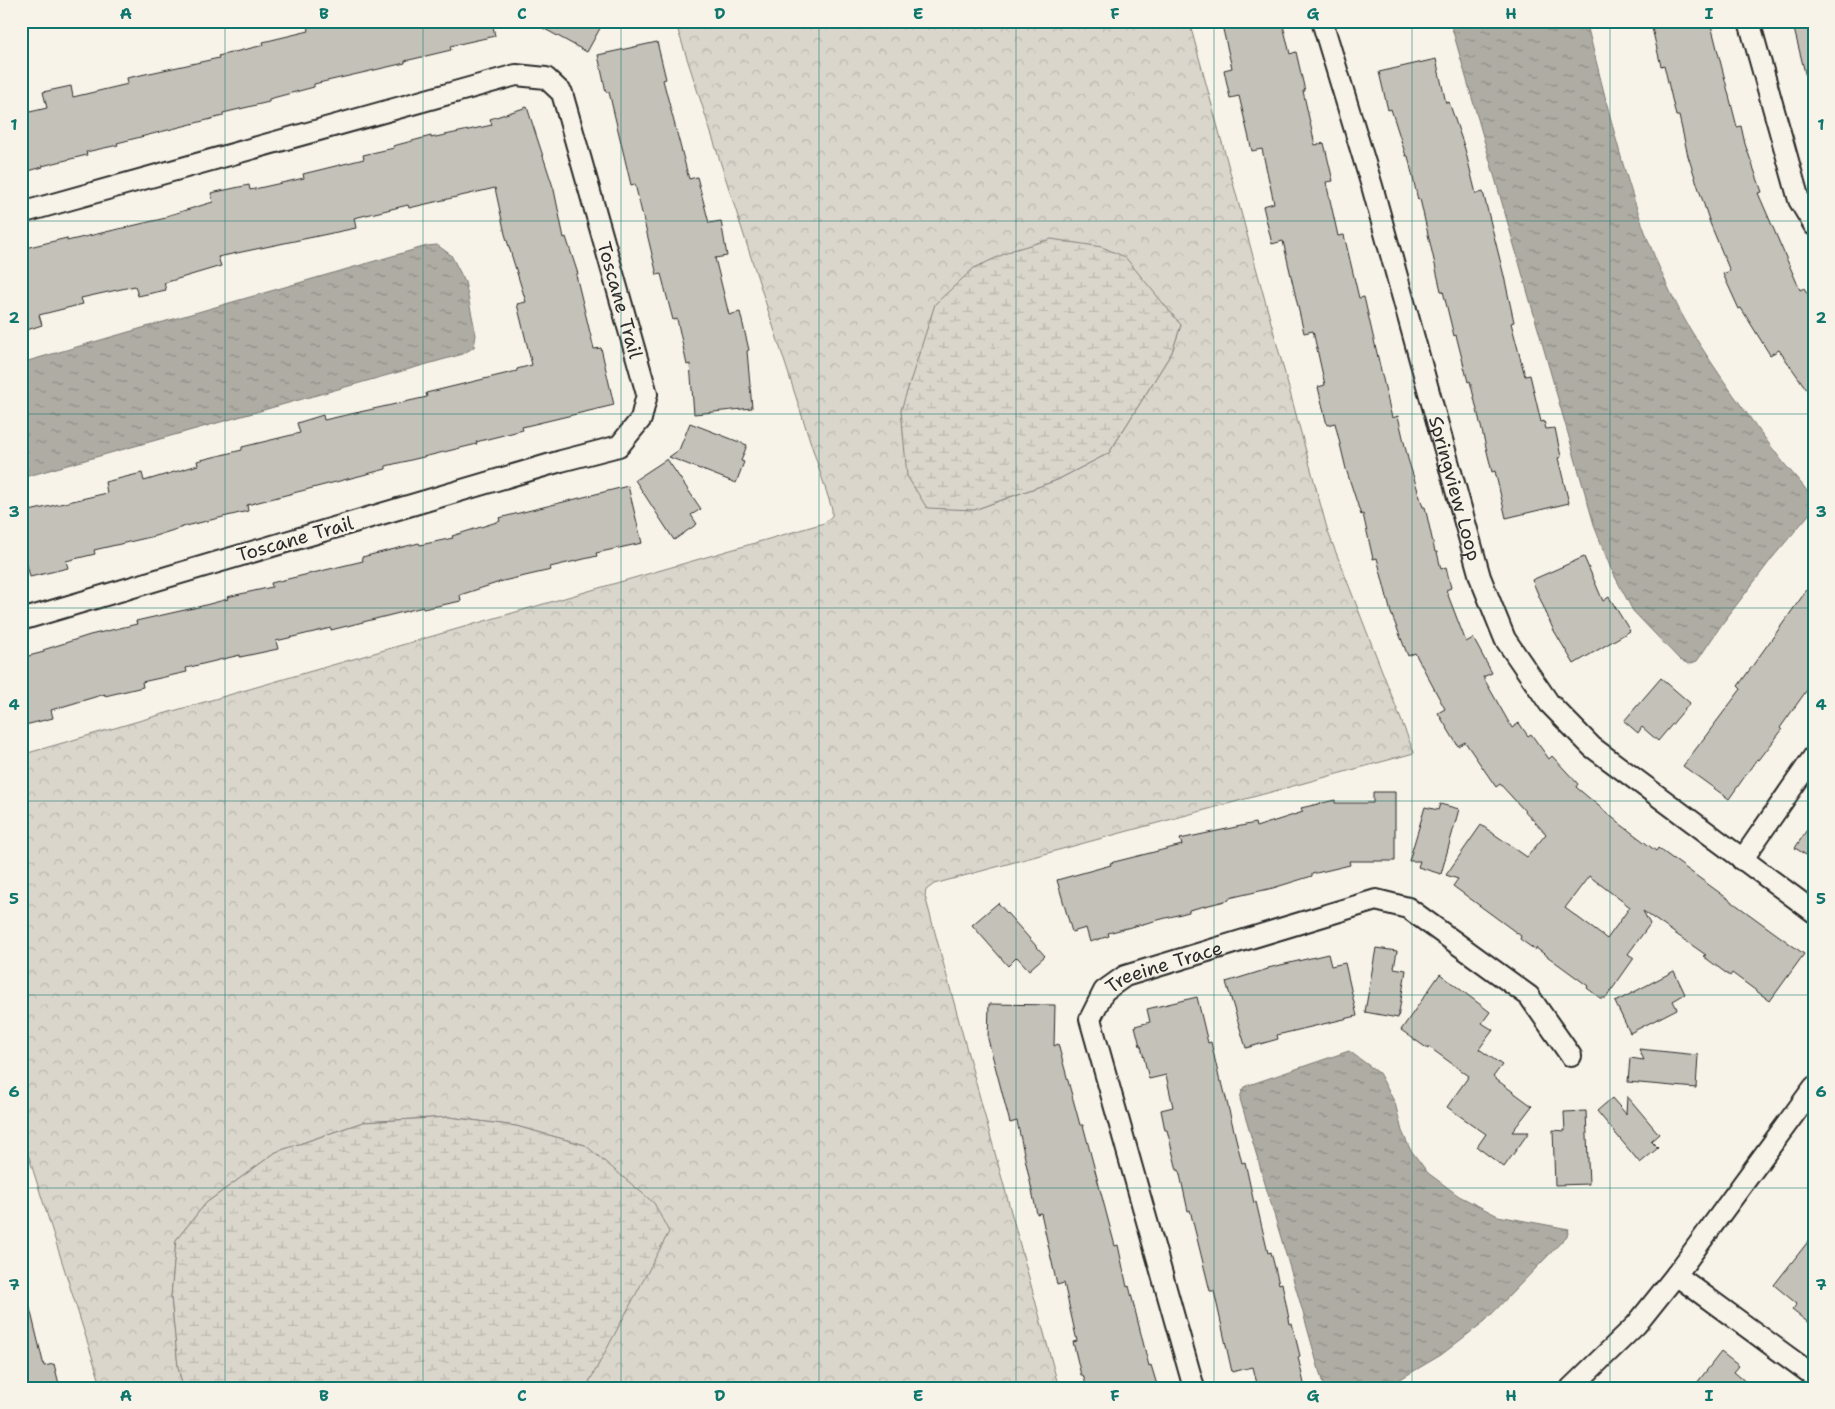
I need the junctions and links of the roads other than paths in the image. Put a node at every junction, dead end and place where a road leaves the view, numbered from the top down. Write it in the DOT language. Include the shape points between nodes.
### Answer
graph roads {
  1 [pos="1322,21"];
  2 [pos="1749,21"];
  3 [pos="21,212"];
  4 [pos="1814,225"];
  5 [pos="21,620"];
  6 [pos="1814,756"];
  7 [pos="1742,860"];
  8 [pos="1814,912"];
  9 [pos="1571,1056"];
  10 [pos="1814,1087"];
  11 [pos="1676,1275"];
  12 [pos="1814,1376"];
  13 [pos="1194,1388"];
  14 [pos="1570,1388"];
  1 -- 7 [label="street, Springview Loop" via="1372,186 1480,577 1505,638 1549,703 1592,747"];
  2 -- 4 [label="street" via="1800,200"];
  3 -- 5 [label="street, Toscane Trail" via="516,75 546,78 562,93 647,394 641,418 619,446"];
  6 -- 7 [label="street"];
  7 -- 8 [label="street, Springview Loop"];
  9 -- 13 [label="street, Treeine Trace" via="1529,996 1408,908 1376,900 1125,976 1104,992 1090,1019"];
  10 -- 11 [label="street"];
  11 -- 12 [label="street"];
  11 -- 14 [label="street" via="1636,1325"];
}
